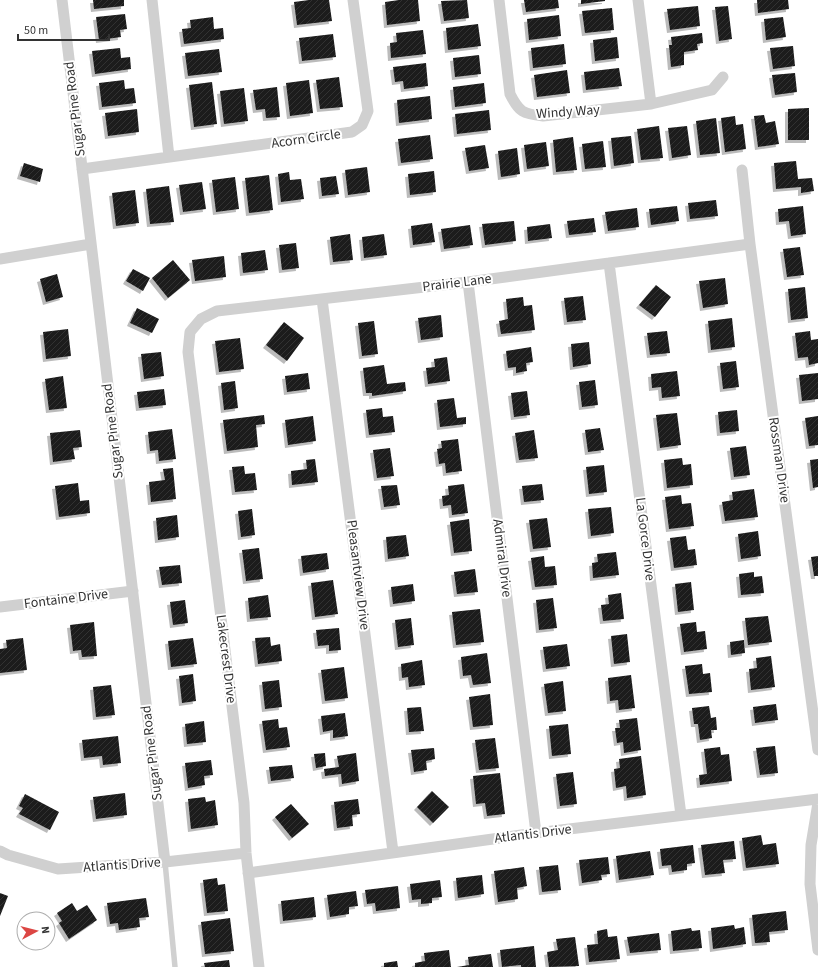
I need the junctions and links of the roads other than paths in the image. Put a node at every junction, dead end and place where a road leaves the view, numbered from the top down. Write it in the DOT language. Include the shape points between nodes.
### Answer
graph roads {
  1 [pos="62,0"];
  2 [pos="152,0"];
  3 [pos="353,0"];
  4 [pos="499,0"];
  5 [pos="638,0"];
  6 [pos="723,77"];
  7 [pos="651,104"];
  8 [pos="169,157"];
  9 [pos="82,169"];
  10 [pos="742,170"];
  11 [pos="91,244"];
  12 [pos="750,244"];
  13 [pos="0,260"];
  14 [pos="609,263"];
  15 [pos="468,282"];
  16 [pos="322,299"];
  17 [pos="188,352"];
  18 [pos="133,591"];
  19 [pos="0,607"];
  20 [pos="818,750"];
  21 [pos="818,798"];
  22 [pos="818,804"];
  23 [pos="681,815"];
  24 [pos="536,833"];
  25 [pos="0,851"];
  26 [pos="246,852"];
  27 [pos="393,852"];
  28 [pos="165,862"];
  29 [pos="248,874"];
  30 [pos="818,950"];
  31 [pos="175,967"];
  32 [pos="258,967"];
  1 -- 9 [label="street, Sugar Pine Road"];
  2 -- 8 [label="street"];
  3 -- 8 [label="street, Acorn Circle" via="368,110 362,125 352,132"];
  4 -- 7 [label="street, Windy Way" via="510,94 516,106 528,115 543,116"];
  5 -- 7 [label="street"];
  6 -- 7 [label="street, Windy Way" via="712,90"];
  8 -- 9 [label="street, Acorn Circle"];
  9 -- 11 [label="street, Sugar Pine Road"];
  10 -- 12 [label="street, Rossman Drive"];
  11 -- 13 [label="street"];
  11 -- 18 [label="street, Sugar Pine Road"];
  12 -- 14 [label="street, Prairie Lane"];
  12 -- 20 [label="street, Rossman Drive"];
  14 -- 15 [label="street, Prairie Lane"];
  14 -- 23 [label="street, La Gorce Drive"];
  15 -- 16 [label="street, Prairie Lane"];
  15 -- 24 [label="street, Admiral Drive"];
  16 -- 17 [label="street, Prairie Lane" via="217,312 201,320 190,332"];
  16 -- 27 [label="street, Pleasantview Drive"];
  17 -- 26 [label="street, Lakecrest Drive" via="243,795"];
  18 -- 19 [label="street, Fontaine Drive"];
  18 -- 28 [label="street, Sugar Pine Road"];
  21 -- 23 [label="street, Atlantis Drive"];
  22 -- 30 [label="street" via="811,845 810,884"];
  23 -- 24 [label="street, Atlantis Drive"];
  24 -- 27 [label="street, Atlantis Drive"];
  25 -- 28 [label="street, Atlantis Drive" via="58,869"];
  26 -- 28 [label="street, Atlantis Drive"];
  26 -- 29 [label="street, Lakecrest Drive"];
  27 -- 29 [label="street, Atlantis Drive"];
  28 -- 31 [label="lane"];
  29 -- 32 [label="street, Lakecrest Drive"];
}
